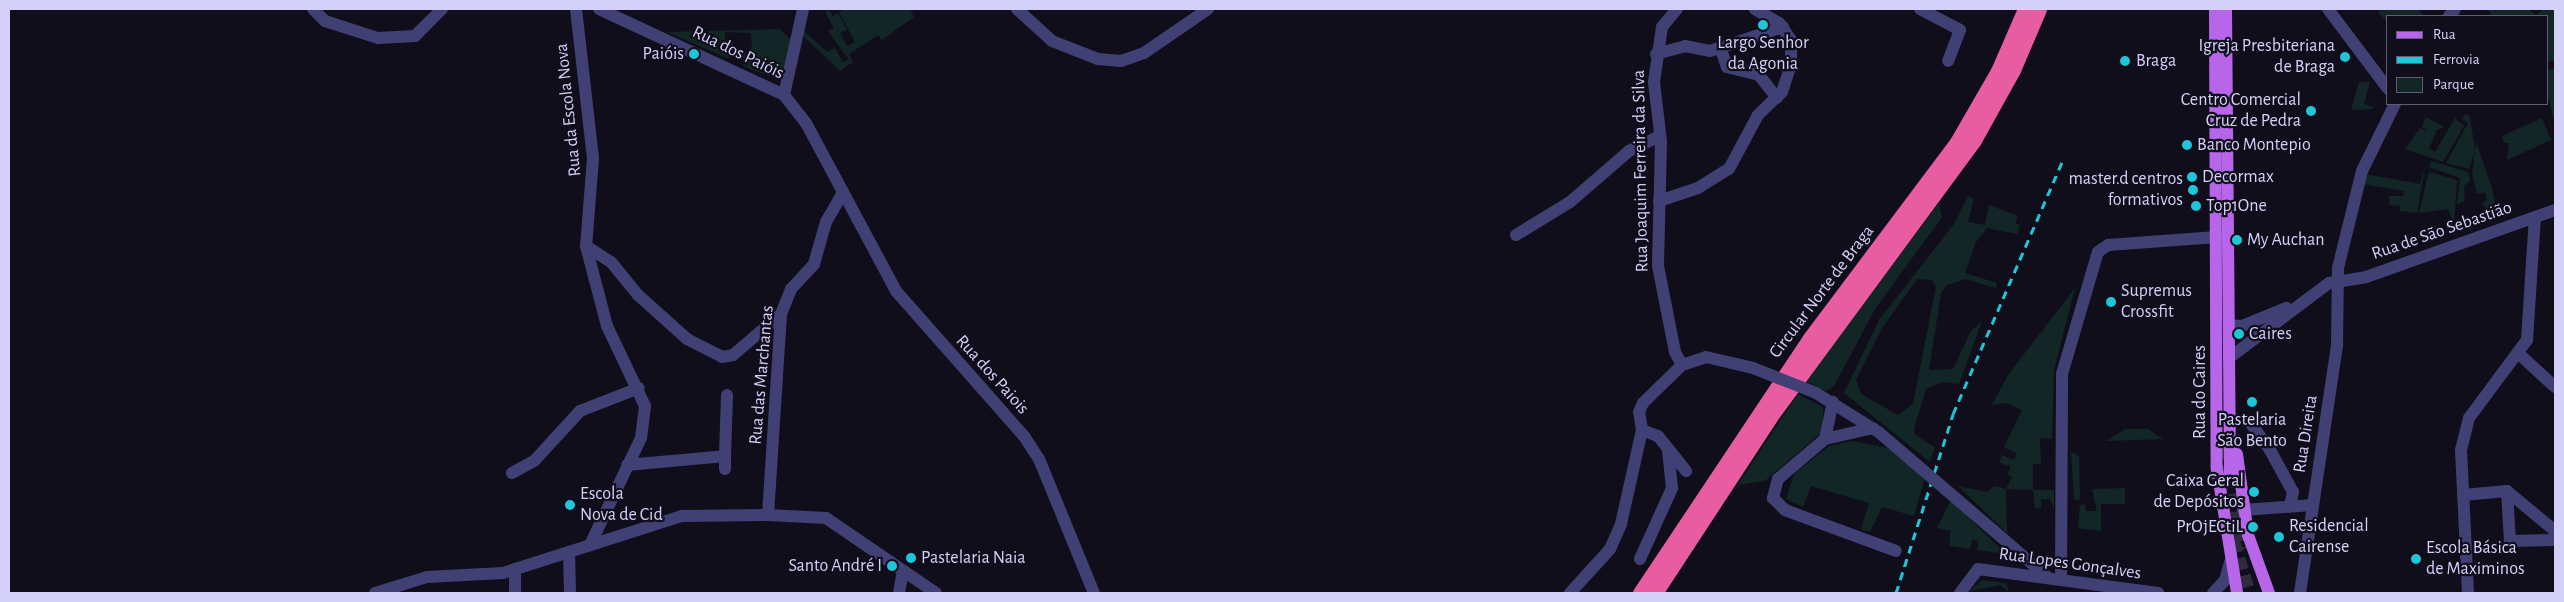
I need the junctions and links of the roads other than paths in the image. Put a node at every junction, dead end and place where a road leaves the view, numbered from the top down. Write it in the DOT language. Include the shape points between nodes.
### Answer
graph roads {
  1 [pos="313,9"];
  2 [pos="442,9"];
  3 [pos="576,9"];
  4 [pos="599,9"];
  5 [pos="803,9"];
  6 [pos="1020,9"];
  7 [pos="1208,9"];
  8 [pos="1677,9"];
  9 [pos="1754,9"];
  10 [pos="1920,9"];
  11 [pos="2025,9"];
  12 [pos="2039,9"];
  13 [pos="2215,9"];
  14 [pos="2226,9"];
  15 [pos="2328,9"];
  16 [pos="1783,27"];
  17 [pos="1721,49"];
  18 [pos="1656,54"];
  19 [pos="1948,61"];
  20 [pos="2386,86"];
  21 [pos="784,95"];
  22 [pos="1777,98"];
  23 [pos="2395,105"];
  24 [pos="1660,136"];
  25 [pos="842,194"];
  26 [pos="1659,201"];
  27 [pos="2555,210"];
  28 [pos="2536,217"];
  29 [pos="1516,235"];
  30 [pos="2217,237"];
  31 [pos="586,246"];
  32 [pos="2338,280"];
  33 [pos="2308,298"];
  34 [pos="781,314"];
  35 [pos="2229,325"];
  36 [pos="2518,353"];
  37 [pos="2229,358"];
  38 [pos="1682,365"];
  39 [pos="2555,387"];
  40 [pos="638,388"];
  41 [pos="727,395"];
  42 [pos="1833,402"];
  43 [pos="2231,419"];
  44 [pos="1642,430"];
  45 [pos="1878,431"];
  46 [pos="1825,439"];
  47 [pos="1668,450"];
  48 [pos="627,465"];
  49 [pos="1686,470"];
  50 [pos="512,473"];
  51 [pos="2230,476"];
  52 [pos="2507,491"];
  53 [pos="2463,496"];
  54 [pos="2312,505"];
  55 [pos="2290,506"];
  56 [pos="2243,510"];
  57 [pos="768,515"];
  58 [pos="2555,531"];
  59 [pos="2555,540"];
  60 [pos="590,545"];
  61 [pos="1896,551"];
  62 [pos="569,552"];
  63 [pos="1640,559"];
  64 [pos="2230,562"];
  65 [pos="515,570"];
  66 [pos="903,571"];
  67 [pos="2055,580"];
  68 [pos="375,593"];
  69 [pos="516,593"];
  70 [pos="570,593"];
  71 [pos="899,593"];
  72 [pos="936,593"];
  73 [pos="1094,593"];
  74 [pos="1570,593"];
  75 [pos="1640,593"];
  76 [pos="1655,593"];
  77 [pos="1960,593"];
  78 [pos="2158,593"];
  79 [pos="2214,593"];
  80 [pos="2237,593"];
  81 [pos="2269,593"];
  82 [pos="2300,593"];
  83 [pos="2468,593"];
  1 -- 2 [label="street" via="319,19 378,38 415,36"];
  3 -- 31 [label="street, Rua da Escola Nova" via="593,158"];
  4 -- 21 [label="street, Rua dos Paióis"];
  5 -- 21 [label="street"];
  6 -- 7 [label="street" via="1052,41 1098,59 1120,61 1144,54"];
  8 -- 18 [label="street, Rua Joaquim Ferreira da Silva" via="1662,27"];
  9 -- 16 [label="street"];
  10 -- 19 [label="street" via="1960,30"];
  11 -- 75 [label="highway, Circular Norte de Braga" via="1998,72 1957,142 1800,352"];
  12 -- 76 [label="highway, Circular Norte de Braga" via="2013,70 1974,140 1770,417"];
  13 -- 30 [label="main road, Rua do Caires"];
  14 -- 35 [label="main road, Rua do Caires"];
  15 -- 20 [label="street"];
  16 -- 17 [label="street"];
  16 -- 22 [label="street" via="1793,52 1787,80"];
  17 -- 18 [label="street" via="1698,52 1685,46"];
  17 -- 22 [label="street" via="1726,67 1759,75"];
  18 -- 24 [label="street, Rua Joaquim Ferreira da Silva" via="1654,82"];
  21 -- 25 [label="street, Rua dos Paióis" via="806,123"];
  22 -- 26 [label="street" via="1758,115 1729,168 1698,188"];
  23 -- 32 [label="street, Rua Direita" via="2360,178"];
  24 -- 26 [label="street, Rua Joaquim Ferreira da Silva"];
  24 -- 29 [label="street" via="1629,151 1570,202"];
  25 -- 34 [label="street, Rua das Marchantas" via="826,222 814,264 791,289"];
  25 -- 73 [label="street, Rua dos Paiois" via="896,291 1024,436 1039,459"];
  26 -- 38 [label="street, Rua Joaquim Ferreira da Silva" via="1658,266 1675,352"];
  27 -- 28 [label="street, Rua de São Sebastião"];
  28 -- 32 [label="street, Rua de São Sebastião" via="2366,276"];
  28 -- 36 [label="street" via="2527,340"];
  30 -- 64 [label="main road, Rua do Caires" via="2218,478"];
  30 -- 67 [label="street" via="2101,248 2080,302 2062,384"];
  31 -- 34 [label="street" via="611,262 638,296 687,339 722,357 733,355"];
  31 -- 40 [label="street, Rua da Escola Nova" via="607,326"];
  32 -- 33 [label="street"];
  32 -- 54 [label="street, Rua Direita" via="2337,346"];
  33 -- 35 [label="street" via="2256,321"];
  33 -- 37 [label="street"];
  34 -- 57 [label="street, Rua das Marchantas"];
  35 -- 37 [label="main road, Rua do Caires"];
  36 -- 39 [label="street"];
  36 -- 53 [label="street" via="2469,418 2460,450"];
  37 -- 43 [label="main road, Rua do Caires"];
  38 -- 42 [label="street, bridge" via="1706,358 1753,368"];
  38 -- 44 [label="street" via="1643,403 1639,412"];
  40 -- 48 [label="street, Rua da Escola Nova" via="644,421"];
  40 -- 50 [label="street" via="580,411 535,460"];
  41 -- 48 [label="street" via="725,463"];
  42 -- 45 [label="street"];
  42 -- 46 [label="street"];
  43 -- 51 [label="main road, Rua do Caires"];
  43 -- 55 [label="street" via="2250,421 2270,450 2293,492"];
  43 -- 56 [label="main road, Rua do Caires"];
  44 -- 47 [label="street" via="1658,436"];
  44 -- 74 [label="street" via="1621,524 1610,549"];
  45 -- 46 [label="street"];
  45 -- 67 [label="street, bridge"];
  46 -- 61 [label="street" via="1778,479 1772,492 1776,504"];
  47 -- 49 [label="street"];
  47 -- 63 [label="street" via="1672,488"];
  48 -- 60 [label="street, Rua da Escola Nova"];
  52 -- 53 [label="street"];
  52 -- 58 [label="street"];
  52 -- 59 [label="street" via="2510,541"];
  53 -- 83 [label="street"];
  54 -- 55 [label="street"];
  54 -- 82 [label="street, Rua Direita"];
  55 -- 56 [label="street"];
  56 -- 81 [label="main road, Rua do Caires" via="2253,556"];
  57 -- 60 [label="street" via="682,516"];
  57 -- 66 [label="street" via="826,518"];
  60 -- 62 [label="street"];
  62 -- 65 [label="street"];
  62 -- 70 [label="street"];
  64 -- 79 [label="street" via="2224,580"];
  64 -- 80 [label="main road, Rua do Caires"];
  65 -- 68 [label="street" via="427,577"];
  65 -- 69 [label="street"];
  66 -- 71 [label="street"];
  66 -- 72 [label="street"];
  67 -- 77 [label="street, Rua Lopes Gonçalves" via="1978,569"];
  67 -- 78 [label="street, Rua Lopes Gonçalves"];
}
